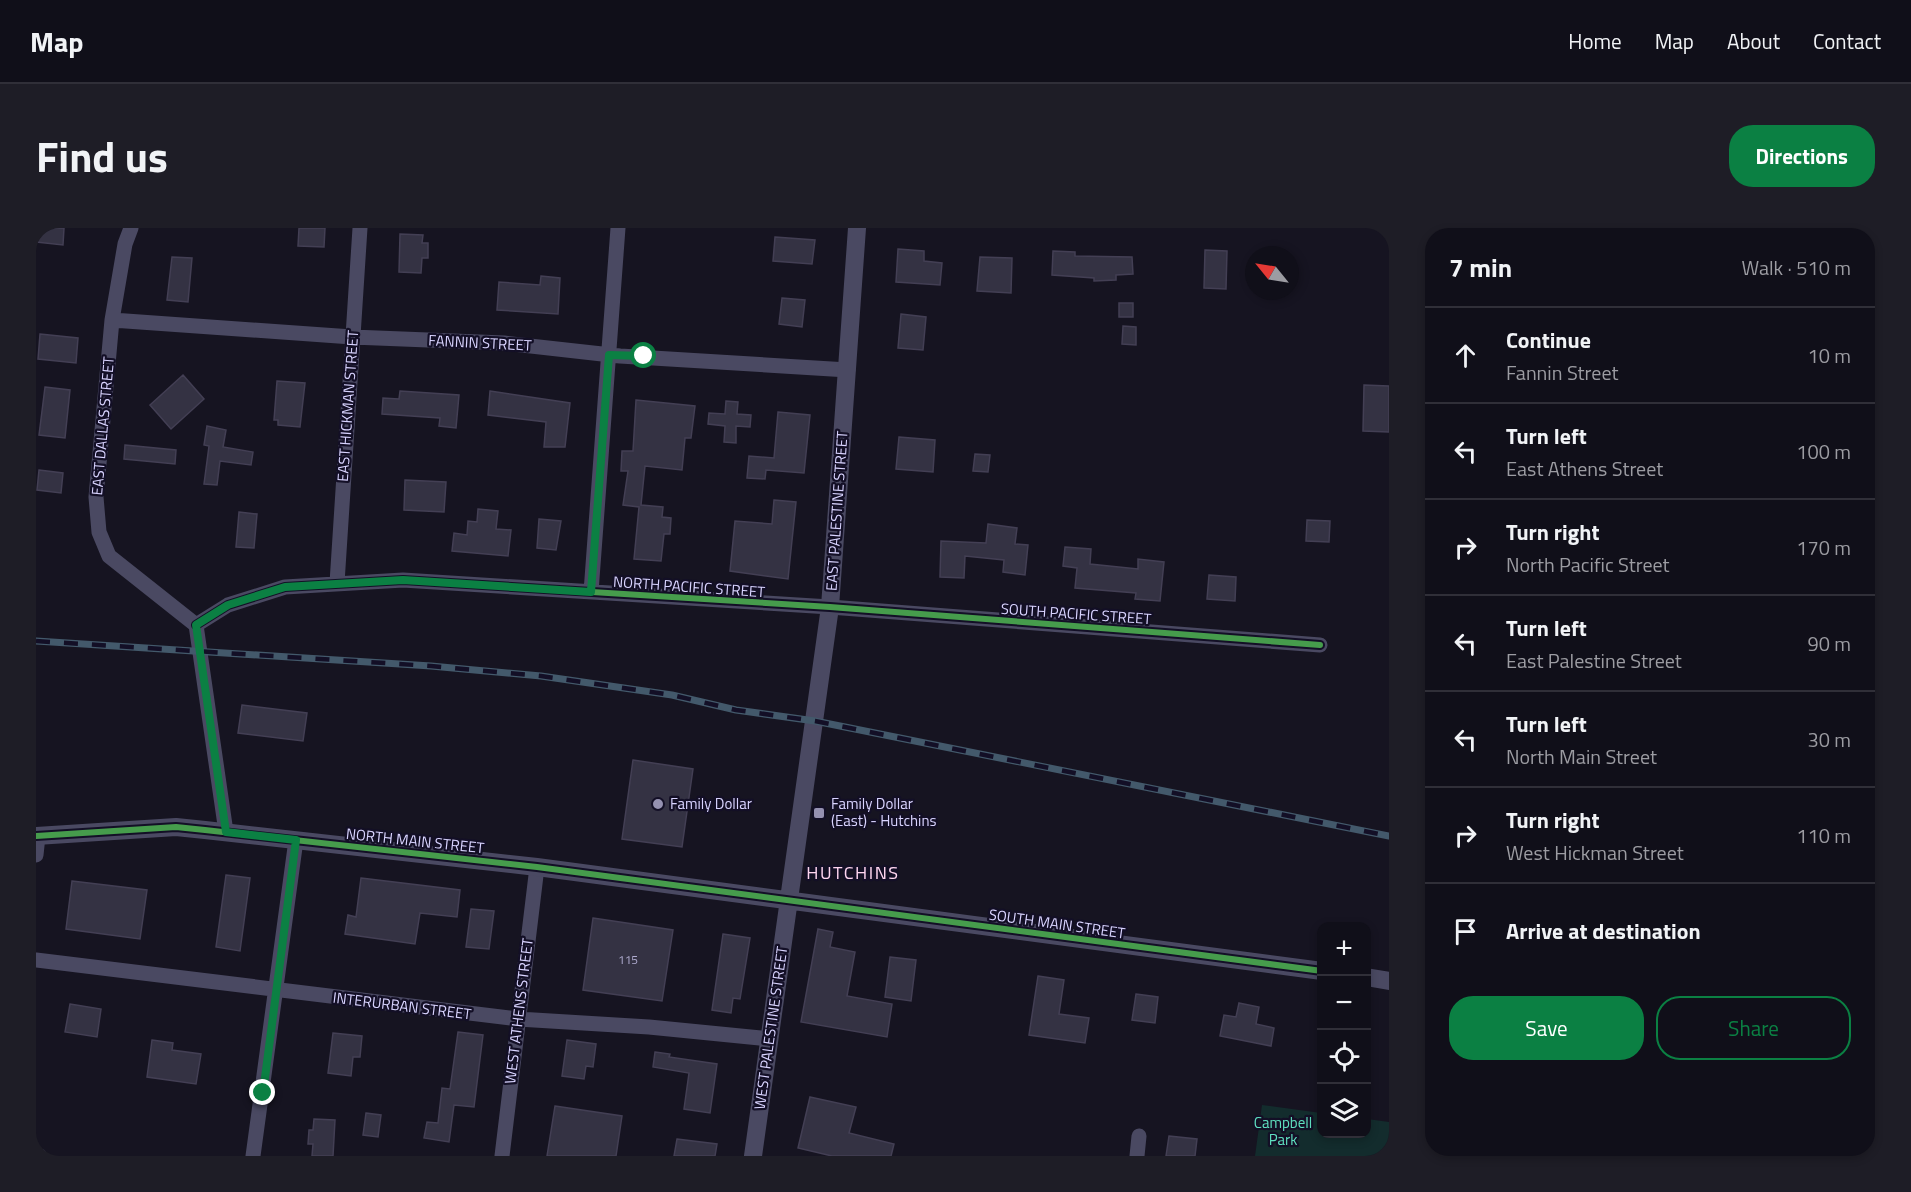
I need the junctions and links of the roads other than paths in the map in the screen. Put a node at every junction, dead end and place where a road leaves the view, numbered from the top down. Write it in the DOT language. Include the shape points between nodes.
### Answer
graph roads {
  1 [pos="131,228"];
  2 [pos="360,228"];
  3 [pos="618,228"];
  4 [pos="857,228"];
  5 [pos="112,320"];
  6 [pos="352,337"];
  7 [pos="609,355"];
  8 [pos="848,370"];
  9 [pos="337,584"];
  10 [pos="591,592"];
  11 [pos="830,608"];
  12 [pos="196,625"];
  13 [pos="1320,645"];
  14 [pos="226,832"];
  15 [pos="37,836"];
  16 [pos="296,840"];
  17 [pos="36,855"];
  18 [pos="537,867"];
  19 [pos="789,900"];
  20 [pos="36,960"];
  21 [pos="1317,970"];
  22 [pos="1371,978"];
  23 [pos="1389,981"];
  24 [pos="276,991"];
  25 [pos="518,1019"];
  26 [pos="770,1039"];
  27 [pos="1139,1137"];
  28 [pos="253,1156"];
  29 [pos="502,1156"];
  30 [pos="753,1156"];
  31 [pos="1137,1156"];
  1 -- 5 [label="street, EAST DALLAS STREET"];
  2 -- 6 [label="street, EAST HICKMAN STREET"];
  3 -- 7 [label="street"];
  4 -- 8 [label="street, EAST PALESTINE STREET"];
  5 -- 6 [label="street, FANNIN STREET"];
  5 -- 12 [label="street, EAST DALLAS STREET" via="96,497 99,532 109,555"];
  6 -- 7 [label="street, FANNIN STREET" via="504,343"];
  6 -- 9 [label="street, EAST HICKMAN STREET"];
  7 -- 8 [label="street, FANNIN STREET"];
  7 -- 10 [label="street"];
  8 -- 11 [label="street, EAST PALESTINE STREET"];
  9 -- 10 [label="street, NORTH PACIFIC STREET" via="403,580"];
  9 -- 12 [label="street, NORTH PACIFIC STREET" via="285,587 228,605"];
  10 -- 11 [label="street, NORTH PACIFIC STREET"];
  11 -- 13 [label="street, SOUTH PACIFIC STREET"];
  11 -- 19 [label="street, EAST PALESTINE STREET"];
  12 -- 14 [label="street"];
  14 -- 15 [label="street, NORTH MAIN STREET" via="176,827"];
  14 -- 16 [label="street, NORTH MAIN STREET"];
  15 -- 17 [label="street"];
  16 -- 18 [label="street, NORTH MAIN STREET"];
  16 -- 24 [label="street"];
  18 -- 19 [label="street, NORTH MAIN STREET"];
  18 -- 25 [label="street, WEST ATHENS STREET"];
  19 -- 21 [label="street, SOUTH MAIN STREET"];
  19 -- 26 [label="street, WEST PALESTINE STREET"];
  20 -- 24 [label="street, INTERURBAN STREET"];
  22 -- 23 [label="street"];
  24 -- 25 [label="street, INTERURBAN STREET"];
  24 -- 28 [label="street"];
  25 -- 26 [label="street, INTERURBAN STREET"];
  25 -- 29 [label="street, WEST ATHENS STREET"];
  26 -- 30 [label="street, WEST PALESTINE STREET"];
  27 -- 31 [label="street"];
}
